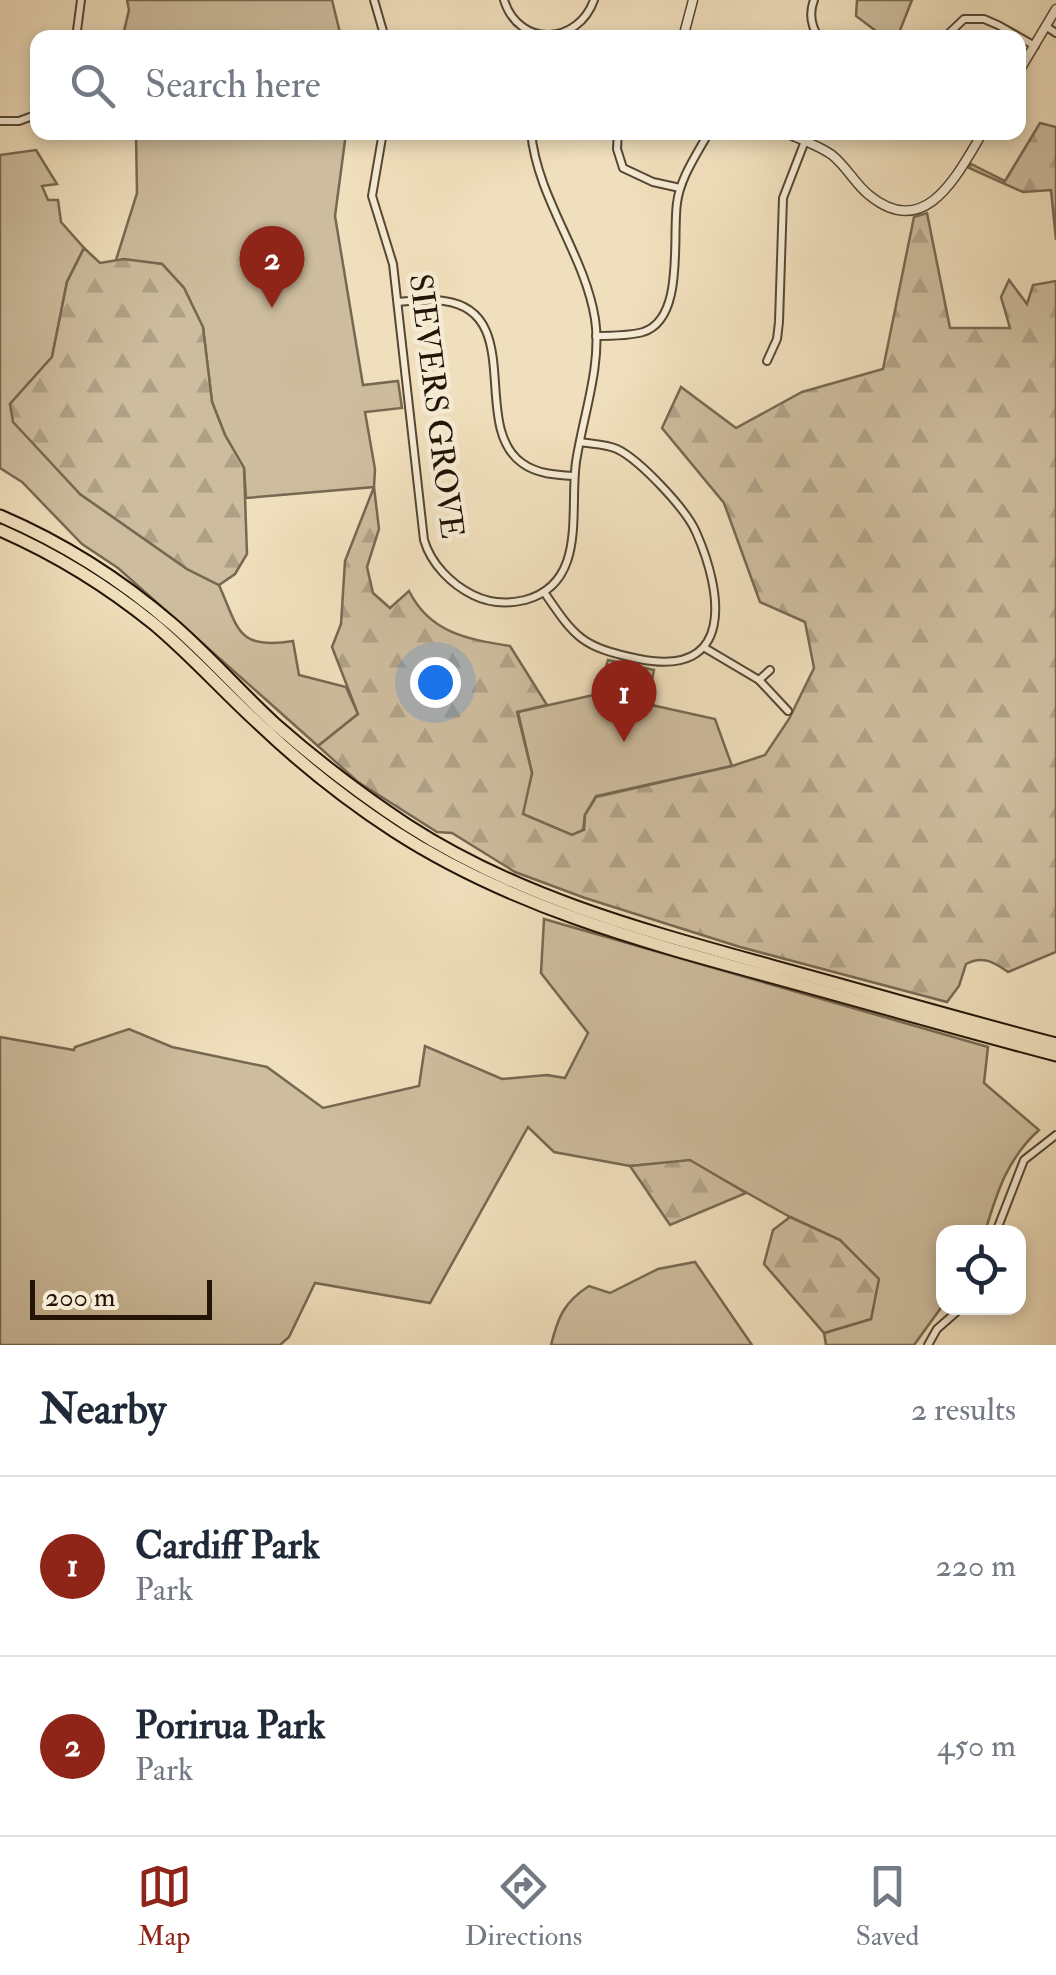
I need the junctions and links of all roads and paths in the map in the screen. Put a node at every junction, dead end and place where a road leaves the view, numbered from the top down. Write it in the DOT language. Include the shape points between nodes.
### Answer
graph roads {
  1 [pos="81,0"];
  2 [pos="374,0"];
  3 [pos="504,0"];
  4 [pos="594,0"];
  5 [pos="693,0"];
  6 [pos="814,0"];
  7 [pos="1056,9"];
  8 [pos="1046,27"];
  9 [pos="77,30"];
  10 [pos="383,30"];
  11 [pos="530,30"];
  12 [pos="572,30"];
  13 [pos="685,30"];
  14 [pos="814,30"];
  15 [pos="952,30"];
  16 [pos="1005,30"];
  17 [pos="1056,33"];
  18 [pos="1026,41"];
  19 [pos="1035,46"];
  20 [pos="1026,61"];
  21 [pos="30,117"];
  22 [pos="0,121"];
  23 [pos="381,140"];
  24 [pos="532,140"];
  25 [pos="618,140"];
  26 [pos="705,140"];
  27 [pos="978,140"];
  28 [pos="805,141"];
  29 [pos="680,188"];
  30 [pos="398,302"];
  31 [pos="596,336"];
  32 [pos="767,361"];
  33 [pos="580,442"];
  34 [pos="574,476"];
  35 [pos="0,516"];
  36 [pos="0,530"];
  37 [pos="544,592"];
  38 [pos="705,648"];
  39 [pos="770,670"];
  40 [pos="759,680"];
  41 [pos="788,712"];
  42 [pos="1056,1044"];
  43 [pos="1056,1055"];
  44 [pos="1056,1135"];
  45 [pos="999,1225"];
  46 [pos="953,1315"];
  47 [pos="928,1345"];
  1 -- 9 [label="street"];
  2 -- 10 [label="street"];
  3 -- 11 [label="street" via="516,22"];
  4 -- 12 [label="street"];
  5 -- 13 [label="street"];
  6 -- 14 [label="street"];
  7 -- 8 [label="street"];
  8 -- 17 [label="street"];
  8 -- 19 [label="street"];
  15 -- 16 [label="street" via="964,19 984,19"];
  18 -- 19 [label="street"];
  19 -- 20 [label="street"];
  21 -- 22 [label="street"];
  23 -- 30 [label="street, SIEVERS GROVE" via="372,196"];
  24 -- 31 [label="street" via="591,302"];
  25 -- 29 [label="street" via="623,168"];
  26 -- 29 [label="street"];
  27 -- 28 [label="street" via="940,197 903,210 884,206 839,161"];
  28 -- 32 [label="street" via="783,198 779,322"];
  29 -- 31 [label="street" via="665,315 642,332"];
  30 -- 34 [label="street" via="448,301 476,316 490,341 509,448 534,469"];
  30 -- 37 [label="street, SIEVERS GROVE" via="428,552 447,576 485,600 520,601"];
  31 -- 33 [label="street"];
  33 -- 34 [label="street"];
  33 -- 38 [label="street" via="628,456 689,520 717,609"];
  34 -- 37 [label="street" via="571,550"];
  35 -- 42 [label="highway" via="128,589 330,770 412,828 495,874 630,926"];
  36 -- 43 [label="highway" via="123,600 327,783 398,834 485,882 637,940"];
  37 -- 38 [label="street" via="578,639 595,648 672,663"];
  38 -- 40 [label="street"];
  39 -- 40 [label="street"];
  40 -- 41 [label="street"];
  44 -- 45 [label="street" via="1024,1160"];
  46 -- 47 [label="street"];
}
